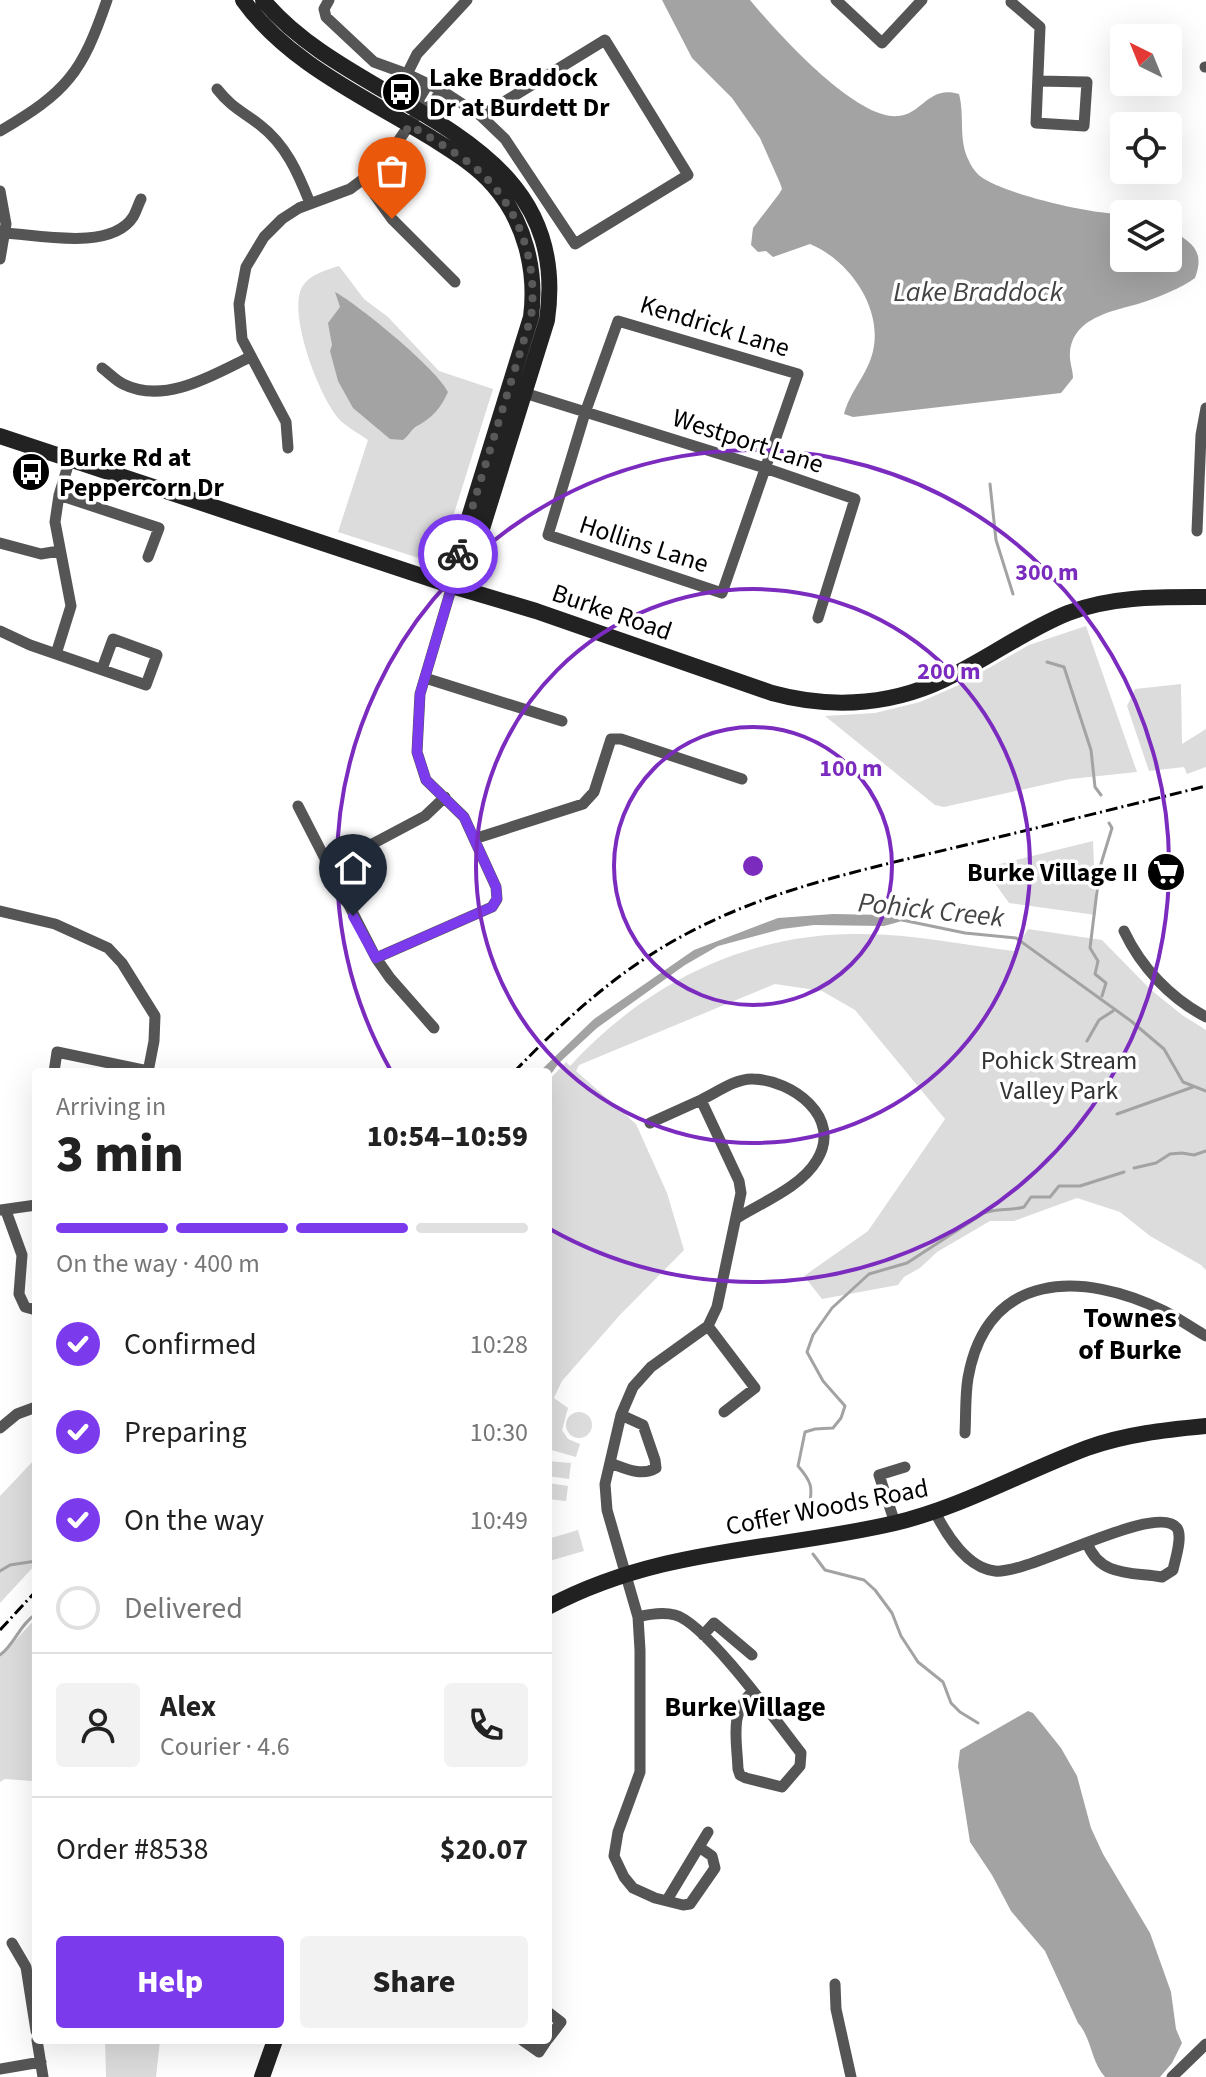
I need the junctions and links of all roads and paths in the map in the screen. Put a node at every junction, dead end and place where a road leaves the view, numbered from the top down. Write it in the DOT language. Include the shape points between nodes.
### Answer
graph roads {
  1 [pos="107,0"];
  2 [pos="243,0"];
  3 [pos="263,0"];
  4 [pos="329,0"];
  5 [pos="467,0"];
  6 [pos="836,0"];
  7 [pos="922,0"];
  8 [pos="1009,1"];
  9 [pos="407,74"];
  10 [pos="1039,81"];
  11 [pos="428,84"];
  12 [pos="217,89"];
  13 [pos="441,90"];
  14 [pos="481,116"];
  15 [pos="414,118"];
  16 [pos="0,131"];
  17 [pos="364,180"];
  18 [pos="0,191"];
  19 [pos="141,199"];
  20 [pos="310,203"];
  21 [pos="5,233"];
  22 [pos="0,259"];
  23 [pos="455,282"];
  24 [pos="250,357"];
  25 [pos="102,368"];
  26 [pos="516,391"];
  27 [pos="1206,408"];
  28 [pos="585,413"];
  29 [pos="0,436"];
  30 [pos="288,448"];
  31 [pos="70,459"];
  32 [pos="765,468"];
  33 [pos="59,495"];
  34 [pos="1197,531"];
  35 [pos="0,543"];
  36 [pos="59,551"];
  37 [pos="148,557"];
  38 [pos="452,586"];
  39 [pos="1206,597"];
  40 [pos="818,618"];
  41 [pos="0,631"];
  42 [pos="56,654"];
  43 [pos="102,669"];
  44 [pos="425,678"];
  45 [pos="562,721"];
  46 [pos="742,779"];
  47 [pos="445,797"];
  48 [pos="298,806"];
  49 [pos="474,839"];
  50 [pos="359,851"];
  51 [pos="0,911"];
  52 [pos="1124,931"];
  53 [pos="376,958"];
  54 [pos="1206,1017"];
  55 [pos="434,1028"];
  56 [pos="55,1068"];
  57 [pos="113,1068"];
  58 [pos="149,1068"];
  59 [pos="701,1100"];
  60 [pos="650,1123"];
  61 [pos="32,1206"];
  62 [pos="3,1210"];
  63 [pos="737,1218"];
  64 [pos="32,1309"];
  65 [pos="708,1326"];
  66 [pos="1206,1336"];
  67 [pos="32,1408"];
  68 [pos="724,1412"];
  69 [pos="621,1415"];
  70 [pos="1206,1426"];
  71 [pos="0,1428"];
  72 [pos="965,1433"];
  73 [pos="610,1463"];
  74 [pos="905,1467"];
  75 [pos="935,1512"];
  76 [pos="895,1523"];
  77 [pos="1087,1543"];
  78 [pos="625,1574"];
  79 [pos="552,1605"];
  80 [pos="638,1617"];
  81 [pos="703,1635"];
  82 [pos="752,1655"];
  83 [pos="752,1692"];
  84 [pos="708,1832"];
  85 [pos="699,1847"];
  86 [pos="667,1900"];
  87 [pos="12,1943"];
  88 [pos="835,1984"];
  89 [pos="32,2005"];
  90 [pos="552,2015"];
  91 [pos="552,2034"];
  92 [pos="38,2044"];
  93 [pos="274,2044"];
  94 [pos="528,2044"];
  95 [pos="545,2044"];
  96 [pos="1206,2044"];
  97 [pos="41,2062"];
  98 [pos="0,2069"];
  99 [pos="43,2077"];
  100 [pos="262,2077"];
  101 [pos="851,2077"];
  102 [pos="1172,2077"];
  1 -- 16 [label="street" via="73,77 50,99"];
  2 -- 15 [label="street" via="291,51"];
  3 -- 15 [label="street" via="301,38"];
  4 -- 9 [label="street" via="326,17 342,33 374,62"];
  5 -- 9 [label="street" via="417,54"];
  6 -- 7 [label="street" via="882,43"];
  8 -- 10 [label="street" via="1040,27"];
  9 -- 11 [label="street"];
  10 -- 10 [label="street" via="1087,82 1084,126 1036,123"];
  11 -- 13 [label="street"];
  11 -- 15 [label="street"];
  12 -- 20 [label="street" via="281,146"];
  13 -- 14 [label="street"];
  13 -- 15 [label="street"];
  14 -- 14 [label="street" via="505,139 575,244 688,175 605,40"];
  15 -- 17 [label="street" via="381,166"];
  15 -- 26 [label="street" via="493,162 517,190 535,224 550,301 544,330"];
  17 -- 20 [label="street"];
  17 -- 23 [label="street" via="392,219"];
  18 -- 21 [label="street"];
  19 -- 21 [label="street" via="132,219 100,237"];
  20 -- 24 [label="street" via="272,228 246,267 239,315"];
  21 -- 22 [label="street"];
  24 -- 25 [label="street" via="197,383 167,390 122,384"];
  24 -- 30 [label="street" via="286,422"];
  26 -- 28 [label="street, Westport Lane"];
  26 -- 38 [label="street" via="471,564"];
  27 -- 34 [label="street"];
  28 -- 32 [label="street, Westport Lane"];
  28 -- 32 [label="street, Kendrick Lane" via="618,321 798,374"];
  28 -- 32 [label="street, Hollins Lane" via="548,535 722,593"];
  29 -- 31 [label="street, Burke Road"];
  31 -- 33 [label="street"];
  31 -- 38 [label="street, Burke Road"];
  32 -- 40 [label="street, Westport Lane" via="855,499"];
  33 -- 36 [label="street"];
  33 -- 37 [label="street" via="159,528"];
  35 -- 36 [label="street" via="41,554"];
  36 -- 42 [label="street" via="71,606"];
  38 -- 39 [label="street, Burke Road" via="772,693 838,703 885,700 927,688 1045,623 1094,604"];
  38 -- 44 [label="street"];
  41 -- 42 [label="street"];
  42 -- 43 [label="street"];
  43 -- 43 [label="street" via="146,685 157,655 113,639"];
  44 -- 45 [label="street"];
  44 -- 47 [label="street" via="417,752 426,780"];
  46 -- 49 [label="street" via="611,739 594,792 583,804"];
  47 -- 49 [label="street" via="464,817"];
  47 -- 50 [label="street" via="425,816"];
  48 -- 53 [label="street"];
  49 -- 53 [label="street" via="496,887 492,907"];
  51 -- 58 [label="street" via="55,924 108,948 155,1016"];
  52 -- 54 [label="street" via="1141,963"];
  53 -- 55 [label="street"];
  56 -- 57 [label="street" via="57,1052"];
  59 -- 60 [label="street"];
  59 -- 63 [label="street" via="739,1181"];
  59 -- 63 [label="street" via="753,1079 799,1094 810,1102 823,1128 817,1161 797,1182"];
  61 -- 62 [label="street"];
  62 -- 64 [label="street" via="22,1255 19,1294 25,1307"];
  63 -- 65 [label="street"];
  65 -- 68 [label="street" via="755,1388"];
  65 -- 69 [label="street" via="644,1374"];
  66 -- 72 [label="street" via="1165,1311 1087,1286 1056,1286 1012,1301 977,1347 967,1380"];
  67 -- 71 [label="street"];
  69 -- 73 [label="street"];
  69 -- 73 [label="street" via="643,1425 656,1468 640,1473"];
  70 -- 75 [label="street, Coffer Woods Road" via="1107,1441"];
  73 -- 78 [label="street" via="607,1510"];
  74 -- 76 [label="street" via="879,1475"];
  75 -- 76 [label="street, Coffer Woods Road"];
  75 -- 77 [label="street" via="968,1557 994,1571"];
  76 -- 78 [label="street, Coffer Woods Road" via="680,1559"];
  77 -- 77 [label="street" via="1092,1556 1108,1569 1162,1577 1173,1570 1180,1533 1169,1522 1150,1522"];
  78 -- 79 [label="street, Coffer Woods Road"];
  78 -- 80 [label="street"];
  80 -- 81 [label="street" via="678,1616"];
  80 -- 86 [label="street" via="640,1772 614,1856 633,1888"];
  81 -- 82 [label="street" via="714,1623"];
  81 -- 83 [label="street"];
  83 -- 83 [label="street" via="801,1753 800,1766 782,1787 746,1778 738,1769 736,1718"];
  84 -- 85 [label="street"];
  85 -- 86 [label="street"];
  85 -- 86 [label="street" via="712,1856 715,1868 690,1904"];
  87 -- 89 [label="street" via="26,1967"];
  88 -- 101 [label="street"];
  90 -- 91 [label="street" via="561,2022"];
  92 -- 97 [label="street"];
  93 -- 100 [label="street"];
  94 -- 95 [label="street" via="539,2052"];
  96 -- 102 [label="street"];
  97 -- 98 [label="street"];
  97 -- 99 [label="street"];
}
